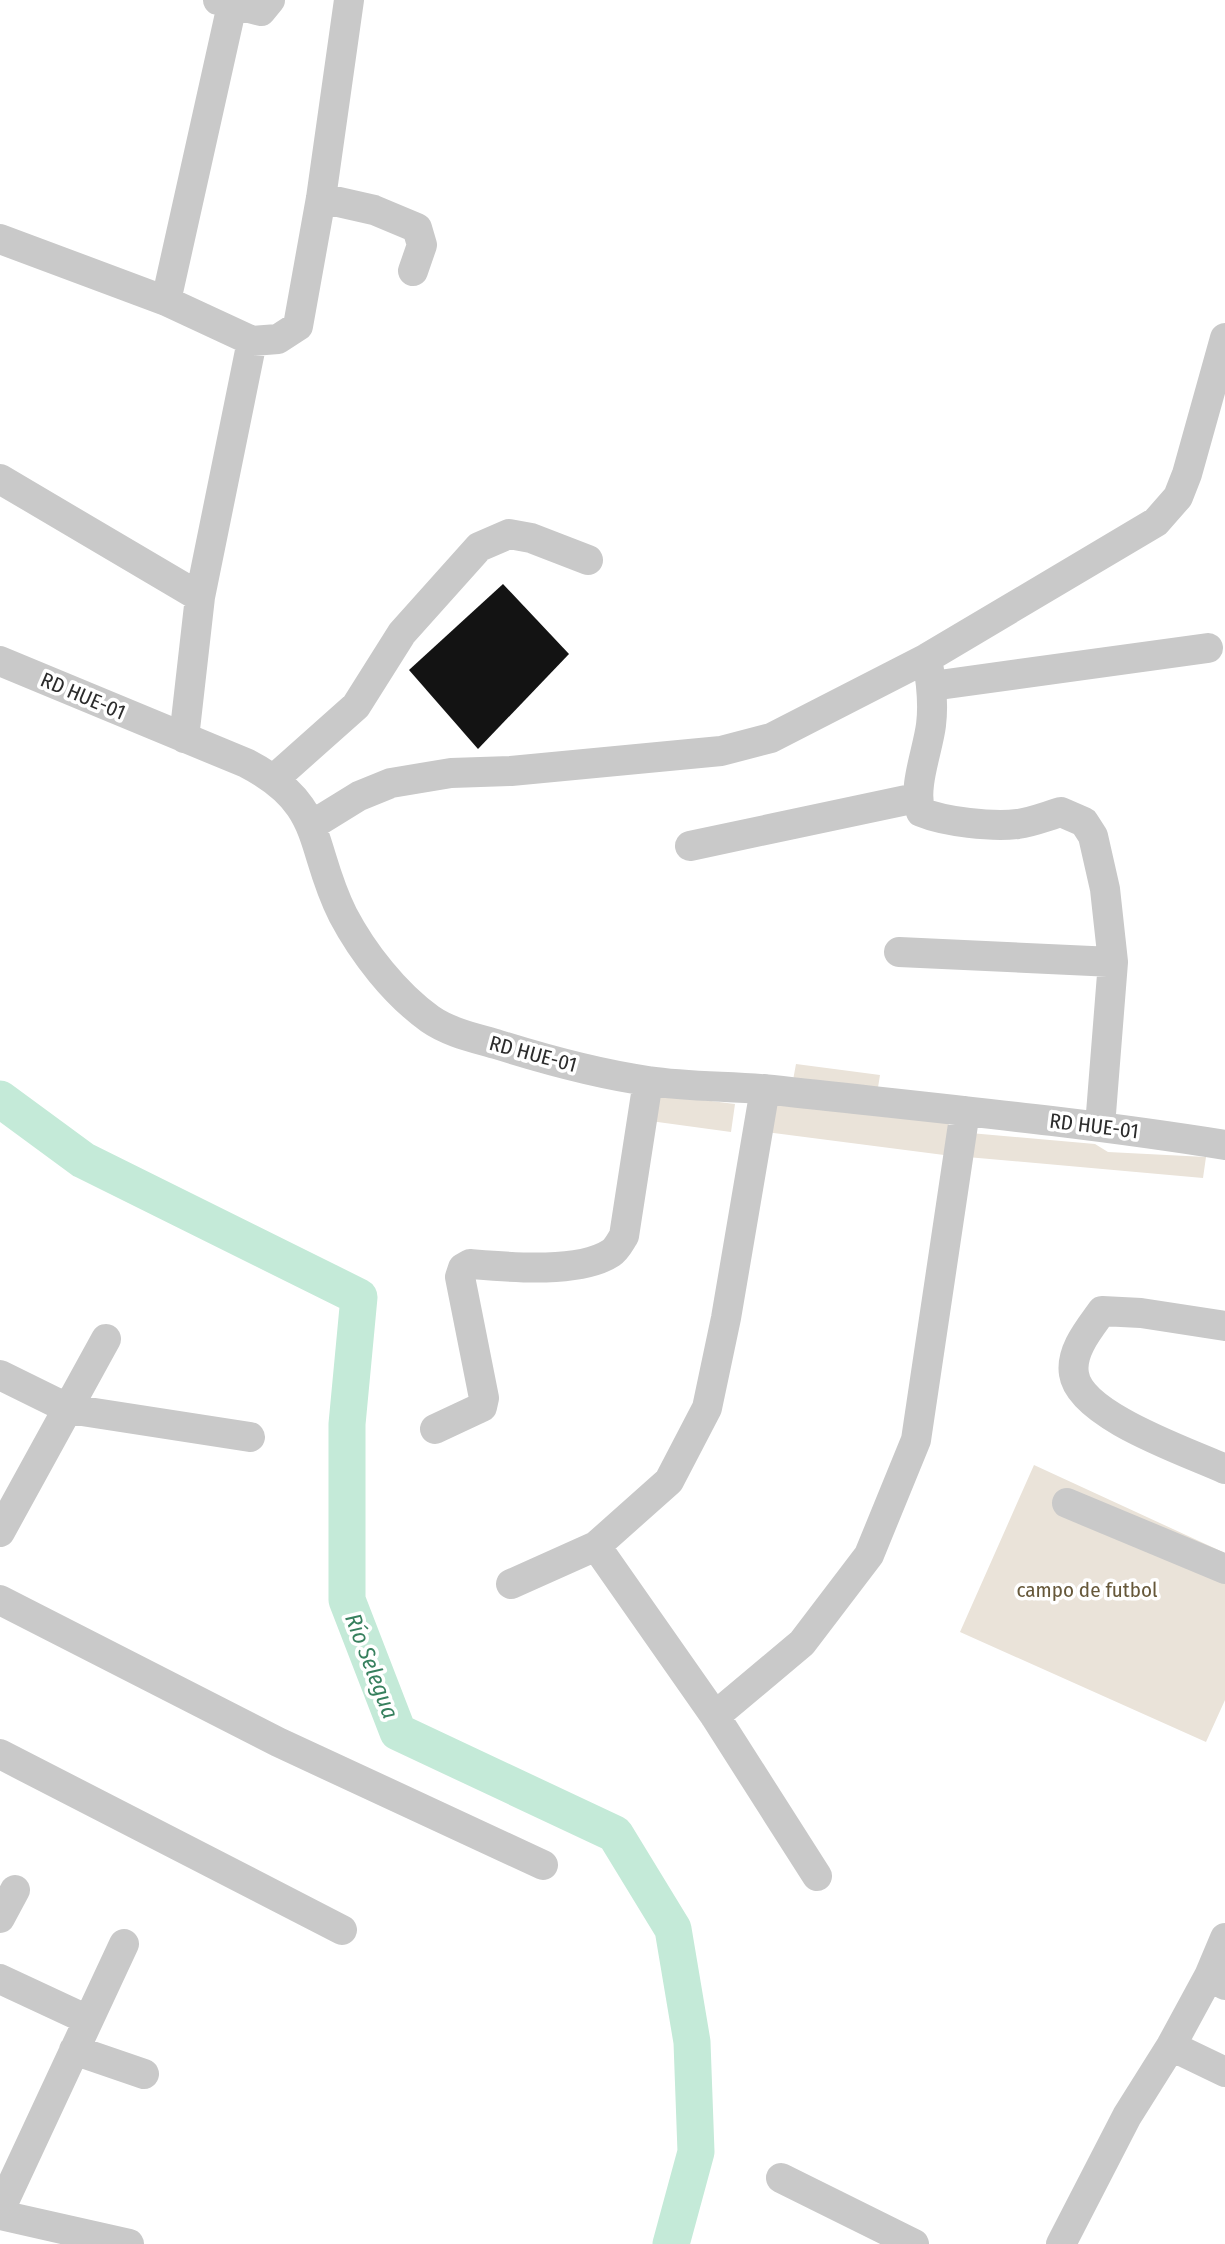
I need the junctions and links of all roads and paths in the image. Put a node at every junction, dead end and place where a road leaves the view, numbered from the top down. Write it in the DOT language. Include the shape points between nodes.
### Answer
graph roads {
  1 [pos="270,0"];
  2 [pos="349,0"];
  3 [pos="225,3"];
  4 [pos="321,198"];
  5 [pos="0,239"];
  6 [pos="413,271"];
  7 [pos="166,301"];
  8 [pos="1225,338"];
  9 [pos="252,341"];
  10 [pos="0,479"];
  11 [pos="588,560"];
  12 [pos="200,597"];
  13 [pos="1208,648"];
  14 [pos="0,660"];
  15 [pos="929,672"];
  16 [pos="184,738"];
  17 [pos="274,779"];
  18 [pos="915,797"];
  19 [pos="312,825"];
  20 [pos="690,846"];
  21 [pos="899,953"];
  22 [pos="1113,962"];
  23 [pos="648,1081"];
  24 [pos="765,1089"];
  25 [pos="965,1111"];
  26 [pos="1100,1126"];
  27 [pos="1225,1145"];
  28 [pos="1225,1326"];
  29 [pos="106,1339"];
  30 [pos="0,1375"];
  31 [pos="69,1409"];
  32 [pos="435,1429"];
  33 [pos="250,1437"];
  34 [pos="1225,1469"];
  35 [pos="1067,1503"];
  36 [pos="0,1532"];
  37 [pos="596,1546"];
  38 [pos="1225,1569"];
  39 [pos="511,1584"];
  40 [pos="0,1600"];
  41 [pos="715,1717"];
  42 [pos="0,1754"];
  43 [pos="543,1866"];
  44 [pos="817,1876"];
  45 [pos="15,1890"];
  46 [pos="0,1918"];
  47 [pos="342,1930"];
  48 [pos="1225,1938"];
  49 [pos="124,1944"];
  50 [pos="0,1979"];
  51 [pos="1217,1980"];
  52 [pos="88,2020"];
  53 [pos="1171,2046"];
  54 [pos="74,2050"];
  55 [pos="1225,2072"];
  56 [pos="144,2074"];
  57 [pos="781,2178"];
  58 [pos="0,2210"];
  59 [pos="0,2215"];
  60 [pos="61,2236"];
  61 [pos="129,2244"];
  62 [pos="914,2244"];
  63 [pos="1061,2244"];
  1 -- 3 [label="street" via="261,10"];
  2 -- 4 [label="street"];
  3 -- 7 [label="street"];
  4 -- 6 [label="street" via="374,210 417,228 422,246"];
  4 -- 9 [label="street" via="298,326 278,340"];
  5 -- 7 [label="street"];
  7 -- 9 [label="street"];
  8 -- 15 [label="street" via="1187,474 1168,511"];
  9 -- 12 [label="street"];
  10 -- 12 [label="street"];
  11 -- 17 [label="street" via="509,534 479,547 402,633 356,706"];
  12 -- 16 [label="street"];
  13 -- 15 [label="street"];
  14 -- 16 [label="street, RD HUE-01"];
  15 -- 18 [label="street" via="931,722"];
  15 -- 19 [label="street" via="771,738 721,751 451,773 391,783 359,796"];
  16 -- 17 [label="street, RD HUE-01"];
  17 -- 19 [label="street, RD HUE-01" via="290,792"];
  18 -- 20 [label="street"];
  18 -- 22 [label="street" via="921,812 937,818 1020,824 1061,812 1084,822 1093,836 1105,888"];
  19 -- 23 [label="street, RD HUE-01" via="343,914 372,960 431,1020 460,1034 544,1059"];
  21 -- 22 [label="street"];
  22 -- 26 [label="street"];
  23 -- 24 [label="street, RD HUE-01"];
  23 -- 32 [label="street" via="624,1236 614,1252 599,1259 545,1268 470,1264 463,1268 460,1277 484,1398 481,1407"];
  24 -- 25 [label="street, RD HUE-01"];
  24 -- 37 [label="street" via="707,1408 669,1481"];
  25 -- 26 [label="street, RD HUE-01"];
  25 -- 41 [label="street" via="916,1440 869,1555 802,1643"];
  26 -- 27 [label="street, RD HUE-01"];
  28 -- 34 [label="street" via="1102,1311 1082,1338 1073,1372 1080,1392 1105,1413"];
  29 -- 31 [label="street"];
  30 -- 31 [label="street"];
  31 -- 33 [label="street"];
  31 -- 36 [label="street"];
  35 -- 38 [label="street"];
  37 -- 39 [label="street"];
  37 -- 41 [label="street"];
  40 -- 43 [label="street" via="278,1742"];
  41 -- 44 [label="street"];
  42 -- 47 [label="street"];
  45 -- 46 [label="street"];
  48 -- 51 [label="street"];
  49 -- 52 [label="street"];
  50 -- 52 [label="street"];
  51 -- 53 [label="street"];
  52 -- 54 [label="street"];
  53 -- 55 [label="street"];
  53 -- 63 [label="street" via="1127,2116"];
  54 -- 56 [label="street"];
  54 -- 58 [label="street"];
  57 -- 62 [label="street"];
  59 -- 60 [label="street"];
  60 -- 61 [label="street"];
}
